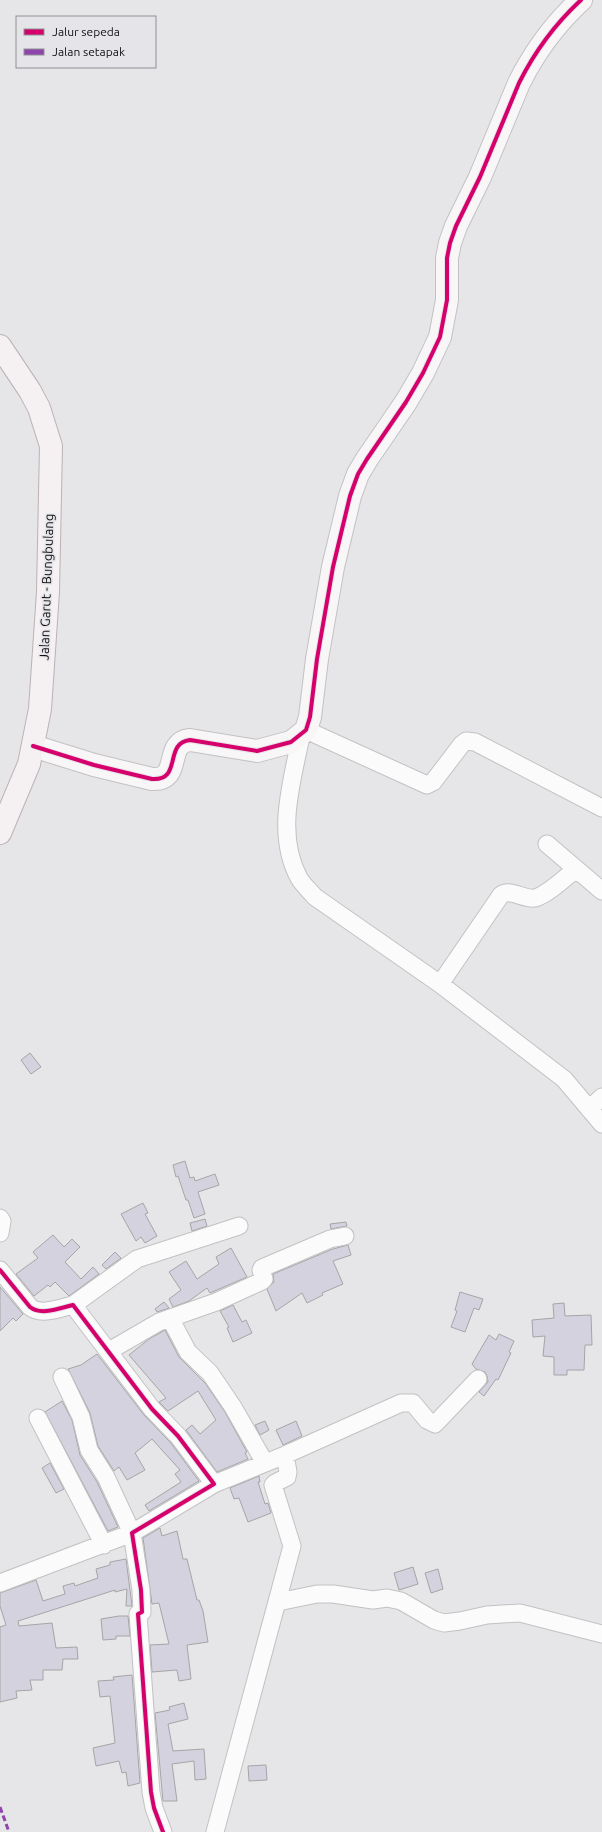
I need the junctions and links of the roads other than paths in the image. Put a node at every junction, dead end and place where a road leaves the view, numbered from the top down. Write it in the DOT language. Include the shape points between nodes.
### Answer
graph roads {
  1 [pos="581,0"];
  2 [pos="0,346"];
  3 [pos="304,733"];
  4 [pos="33,746"];
  5 [pos="602,808"];
  6 [pos="0,833"];
  7 [pos="547,844"];
  8 [pos="576,869"];
  9 [pos="602,891"];
  10 [pos="440,984"];
  11 [pos="602,1097"];
  12 [pos="589,1109"];
  13 [pos="602,1124"];
  14 [pos="0,1218"];
  15 [pos="239,1226"];
  16 [pos="0,1233"];
  17 [pos="345,1236"];
  18 [pos="0,1270"];
  19 [pos="74,1305"];
  20 [pos="170,1318"];
  21 [pos="109,1351"];
  22 [pos="62,1377"];
  23 [pos="478,1379"];
  24 [pos="38,1418"];
  25 [pos="284,1455"];
  26 [pos="265,1464"];
  27 [pos="214,1484"];
  28 [pos="132,1533"];
  29 [pos="104,1545"];
  30 [pos="0,1583"];
  31 [pos="278,1602"];
  32 [pos="602,1634"];
  33 [pos="163,1832"];
  34 [pos="215,1832"];
  1 -- 3 [label="street" via="553,31 519,83 450,243 447,300 440,337 423,373 358,474 333,567 310,717"];
  2 -- 4 [label="main road, Jalan Garut - Bungbulang" via="39,408 51,446 48,592 40,709"];
  3 -- 4 [label="street" via="291,742 257,751 185,740 177,746 169,772 160,780 94,765"];
  3 -- 5 [label="street" via="427,785 433,782 462,744 466,741 475,742"];
  3 -- 10 [label="street" via="286,820 288,850 300,880 315,897"];
  4 -- 6 [label="main road, Jalan Garut - Bungbulang" via="21,786"];
  7 -- 8 [label="street"];
  8 -- 9 [label="street"];
  8 -- 10 [label="street" via="536,898 508,893 501,895"];
  10 -- 12 [label="street" via="564,1079"];
  11 -- 12 [label="street"];
  12 -- 13 [label="street"];
  14 -- 16 [label="street"];
  15 -- 19 [label="street" via="137,1259"];
  17 -- 20 [label="street" via="262,1268 262,1281 216,1302"];
  18 -- 19 [label="street" via="34,1310 39,1312"];
  19 -- 21 [label="street"];
  20 -- 21 [label="street" via="158,1322"];
  20 -- 26 [label="street" via="188,1352 210,1374 233,1407"];
  21 -- 27 [label="street" via="152,1409 178,1436"];
  22 -- 28 [label="street" via="81,1417 89,1450 106,1477"];
  23 -- 25 [label="street" via="435,1424 427,1420 413,1403 402,1402"];
  24 -- 29 [label="street"];
  25 -- 26 [label="street"];
  25 -- 31 [label="street" via="288,1477 273,1485 292,1546"];
  26 -- 27 [label="street"];
  27 -- 28 [label="street"];
  28 -- 29 [label="street"];
  28 -- 33 [label="street" via="141,1590 142,1612 138,1614 151,1792"];
  29 -- 30 [label="street"];
  31 -- 32 [label="street" via="317,1594 373,1600 387,1598 401,1601 434,1620 444,1622 520,1613"];
  31 -- 34 [label="street"];
}
